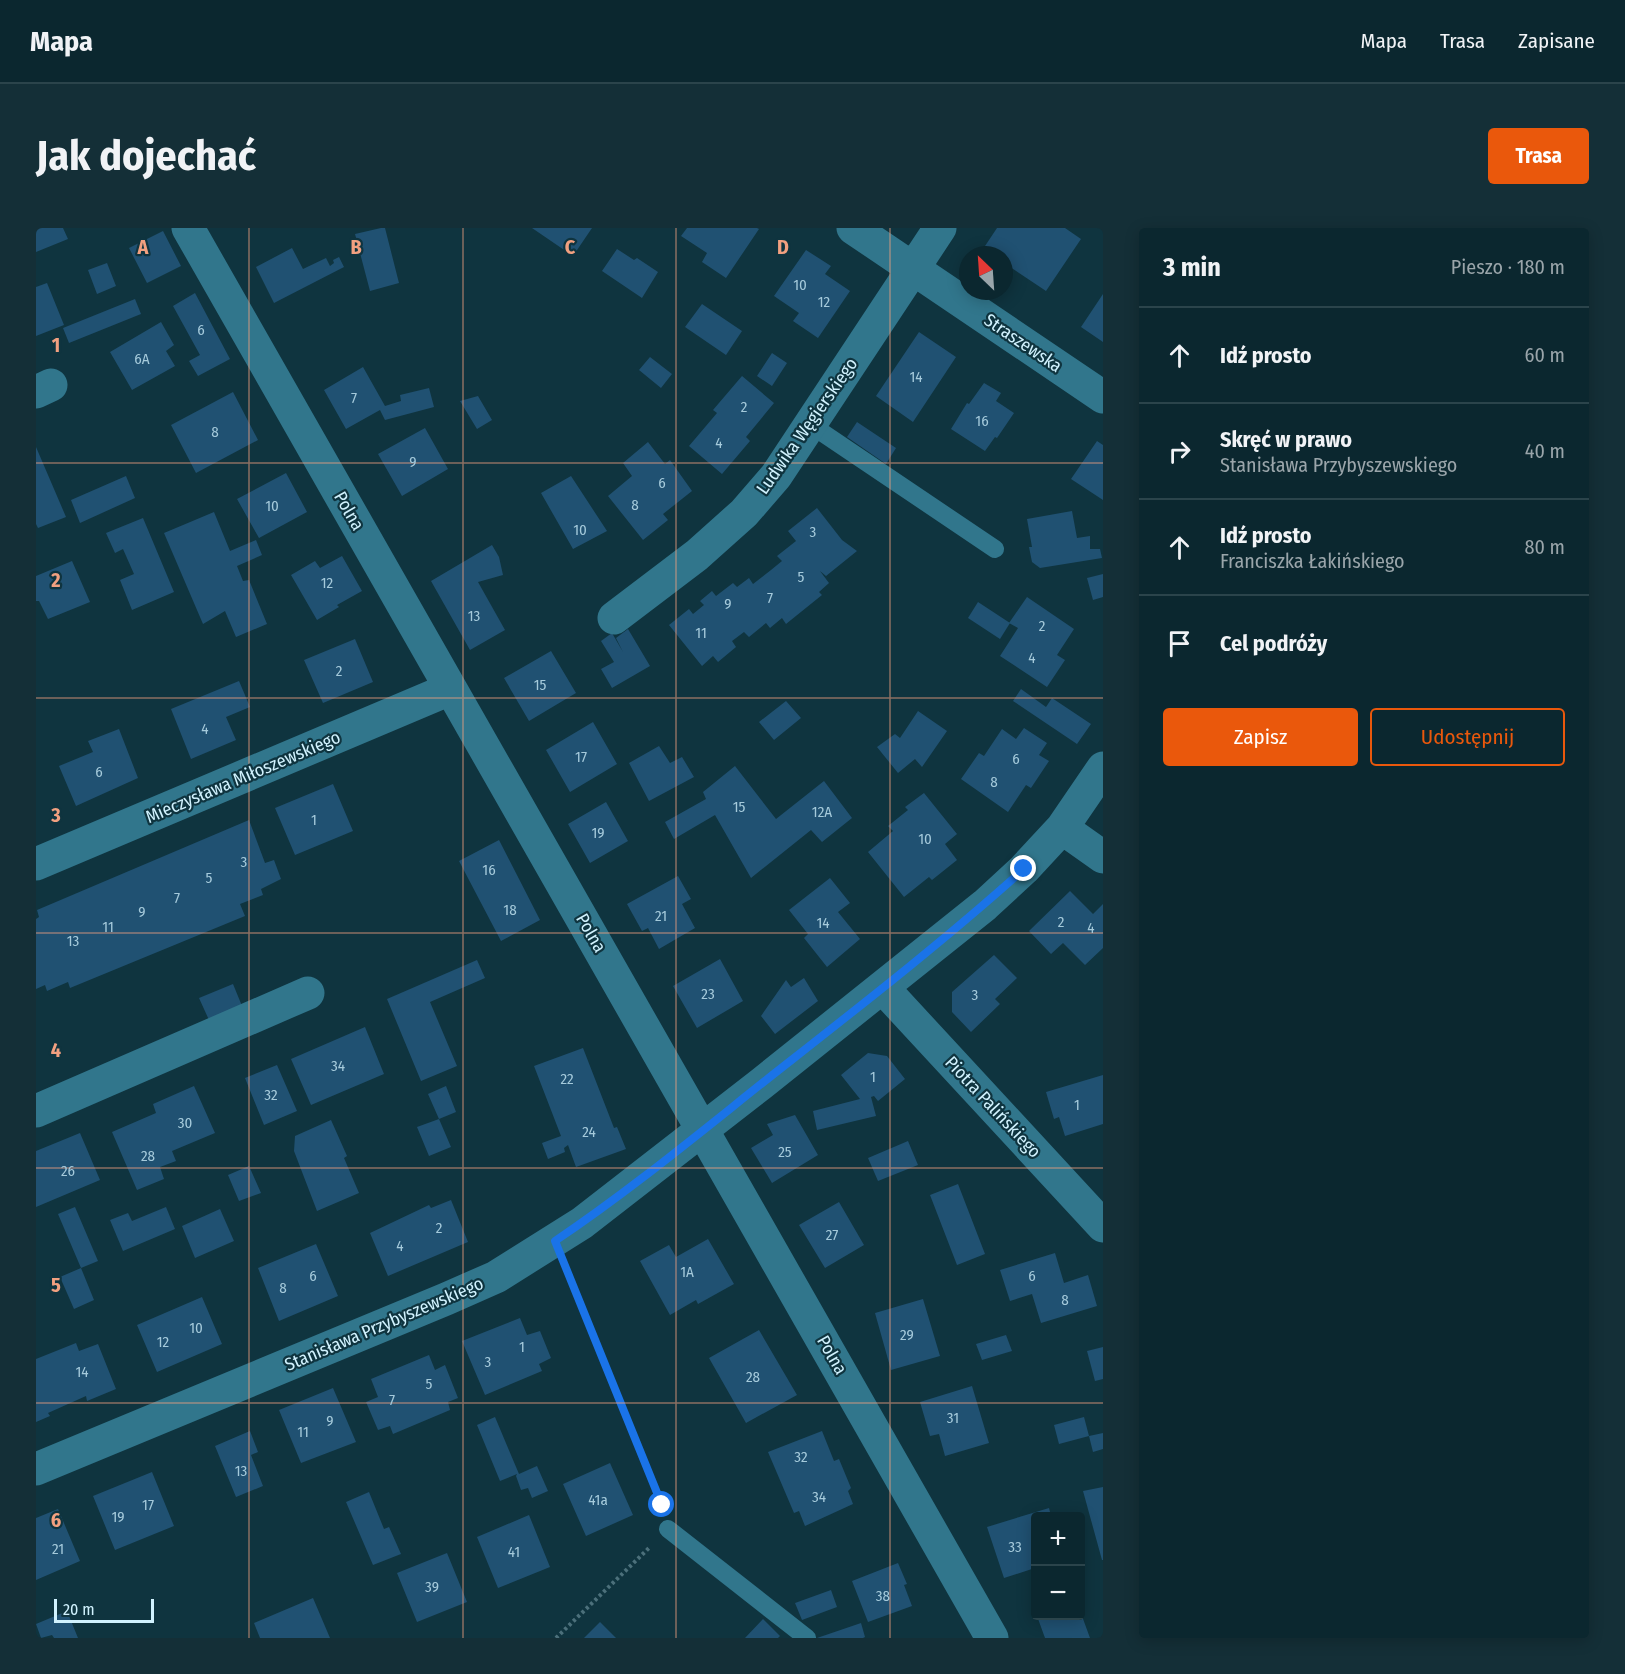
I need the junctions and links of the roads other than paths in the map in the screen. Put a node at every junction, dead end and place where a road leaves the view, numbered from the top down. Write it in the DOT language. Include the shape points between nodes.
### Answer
graph roads {
  1 [pos="188,228"];
  2 [pos="853,228"];
  3 [pos="940,228"];
  4 [pos="913,268"];
  5 [pos="1103,397"];
  6 [pos="811,425"];
  7 [pos="995,549"];
  8 [pos="614,618"];
  9 [pos="450,689"];
  10 [pos="1103,768"];
  11 [pos="1062,828"];
  12 [pos="1103,857"];
  13 [pos="36,864"];
  14 [pos="883,988"];
  15 [pos="308,993"];
  16 [pos="37,1107"];
  17 [pos="704,1129"];
  18 [pos="1103,1226"];
  19 [pos="36,1469"];
  20 [pos="668,1529"];
  21 [pos="807,1638"];
  22 [pos="992,1638"];
  1 -- 9 [label="street, Polna"];
  2 -- 4 [label="street, Straszewska"];
  3 -- 4 [label="street, Ludwika Węgierskiego"];
  4 -- 5 [label="street, Straszewska"];
  4 -- 6 [label="street, Ludwika Węgierskiego"];
  6 -- 7 [label="lane"];
  6 -- 8 [label="street, Ludwika Węgierskiego" via="776,476 744,513 697,555"];
  9 -- 13 [label="street, Mieczysława Miłoszewskiego"];
  9 -- 17 [label="street, Polna"];
  10 -- 11 [label="street, Stanisława Przybyszewskiego"];
  11 -- 12 [label="street"];
  11 -- 14 [label="street, Stanisława Przybyszewskiego" via="993,897"];
  14 -- 17 [label="street, Stanisława Przybyszewskiego"];
  14 -- 18 [label="street, Piotra Palińskiego"];
  15 -- 16 [label="street"];
  17 -- 19 [label="street, Stanisława Przybyszewskiego" via="582,1223 496,1277"];
  17 -- 22 [label="street, Polna"];
  20 -- 21 [label="lane"];
}
